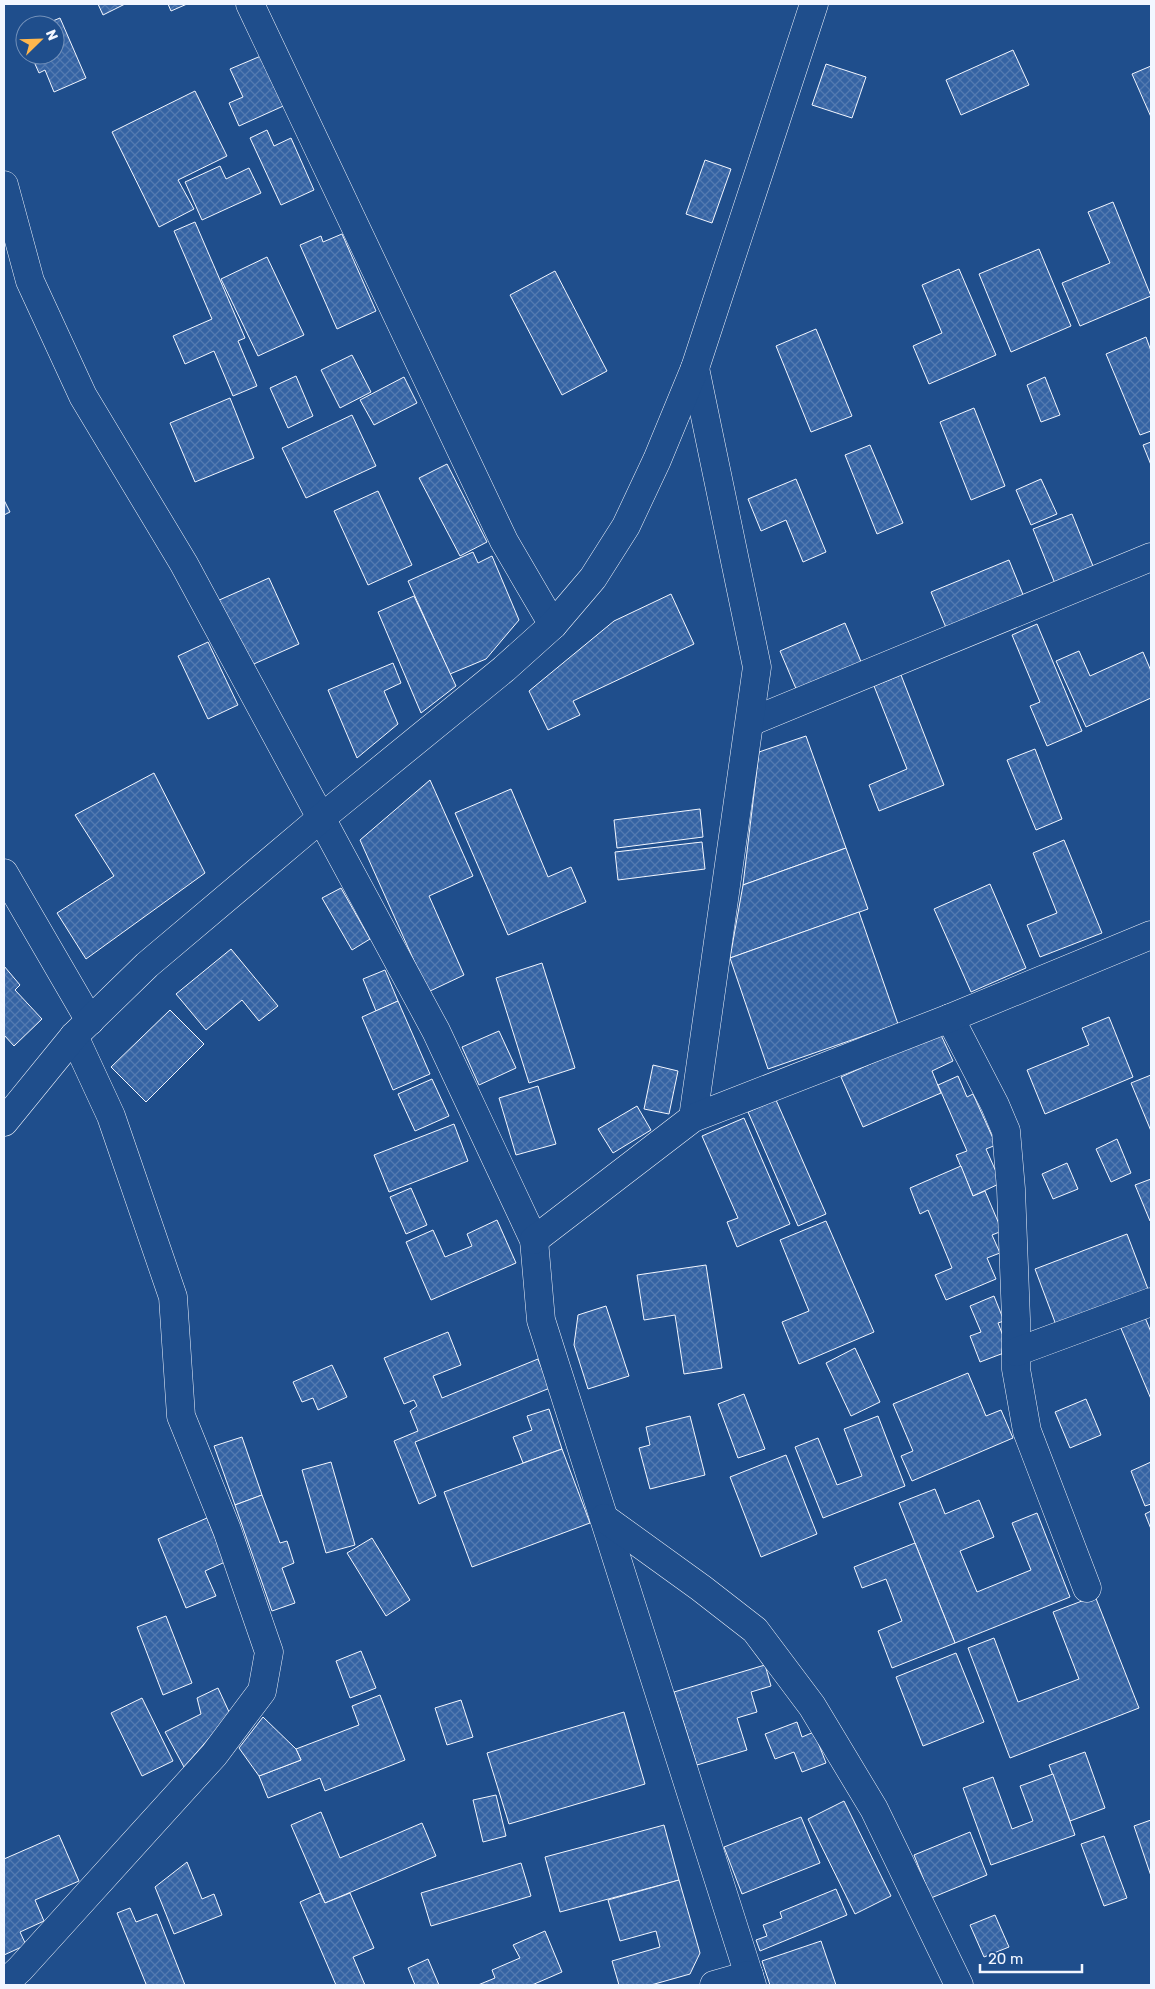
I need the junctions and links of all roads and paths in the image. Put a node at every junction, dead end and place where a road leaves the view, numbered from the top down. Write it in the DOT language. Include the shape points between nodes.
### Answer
graph roads {
  1 [pos="250,4"];
  2 [pos="814,4"];
  3 [pos="4,185"];
  4 [pos="695,368"];
  5 [pos="1151,557"];
  6 [pos="553,624"];
  7 [pos="750,722"];
  8 [pos="320,818"];
  9 [pos="4,873"];
  10 [pos="1151,935"];
  11 [pos="950,1018"];
  12 [pos="82,1028"];
  13 [pos="692,1118"];
  14 [pos="4,1122"];
  15 [pos="534,1240"];
  16 [pos="1151,1302"];
  17 [pos="1016,1352"];
  18 [pos="604,1518"];
  19 [pos="1087,1588"];
  20 [pos="751,1980"];
  21 [pos="4,1984"];
  22 [pos="714,1985"];
  23 [pos="959,1985"];
  1 -- 6 [label="street" via="504,541"];
  2 -- 4 [label="street"];
  3 -- 8 [label="street" via="30,280 83,396 184,564"];
  4 -- 6 [label="street" via="658,460 626,526 593,578"];
  4 -- 7 [label="street" via="758,667"];
  5 -- 7 [label="street"];
  6 -- 8 [label="street" via="504,669"];
  7 -- 13 [label="street"];
  8 -- 12 [label="street" via="147,965"];
  8 -- 15 [label="street" via="436,1031"];
  9 -- 12 [label="street"];
  10 -- 11 [label="street"];
  11 -- 13 [label="street"];
  11 -- 17 [label="street" via="1006,1131"];
  12 -- 14 [label="street"];
  12 -- 21 [label="street" via="173,1297 181,1416 227,1530 269,1652 262,1691 214,1755"];
  13 -- 15 [label="street"];
  15 -- 18 [label="street" via="541,1320"];
  16 -- 17 [label="street"];
  17 -- 19 [label="street" via="1027,1431"];
  18 -- 20 [label="street"];
  18 -- 23 [label="street" via="755,1630 812,1706 874,1809"];
  20 -- 22 [label="street"];
}
